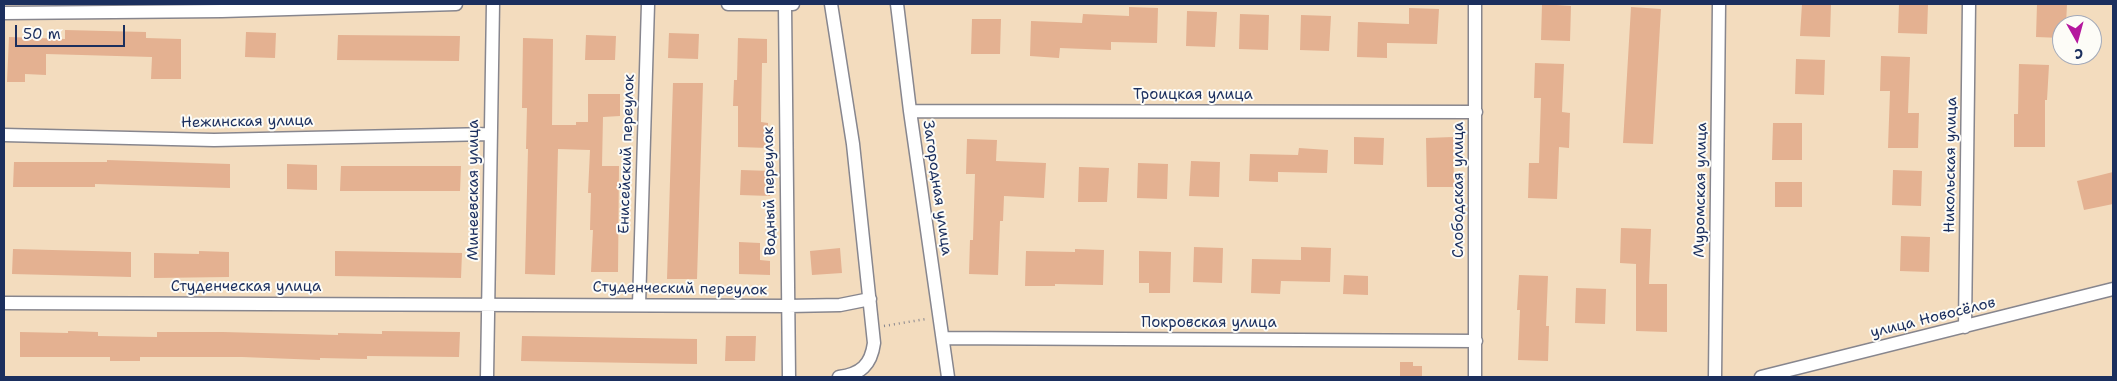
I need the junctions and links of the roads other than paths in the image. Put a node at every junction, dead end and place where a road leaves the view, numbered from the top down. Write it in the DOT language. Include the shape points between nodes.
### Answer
graph roads {
  1 [pos="456,4"];
  2 [pos="493,4"];
  3 [pos="648,4"];
  4 [pos="728,4"];
  5 [pos="789,4"];
  6 [pos="831,4"];
  7 [pos="897,4"];
  8 [pos="1475,4"];
  9 [pos="1719,4"];
  10 [pos="1969,4"];
  11 [pos="4,13"];
  12 [pos="910,111"];
  13 [pos="1476,112"];
  14 [pos="490,134"];
  15 [pos="4,135"];
  16 [pos="2113,289"];
  17 [pos="870,299"];
  18 [pos="4,303"];
  19 [pos="489,304"];
  20 [pos="639,304"];
  21 [pos="788,306"];
  22 [pos="1965,327"];
  23 [pos="943,338"];
  24 [pos="1476,341"];
  25 [pos="487,377"];
  26 [pos="789,377"];
  27 [pos="839,377"];
  28 [pos="948,377"];
  29 [pos="1475,377"];
  30 [pos="1716,377"];
  31 [pos="1760,377"];
  1 -- 11 [label="street"];
  2 -- 14 [label="street, Минеевская улица"];
  3 -- 20 [label="street, Енисейский переулок"];
  4 -- 5 [label="street"];
  5 -- 21 [label="street, Водный переулок"];
  6 -- 17 [label="street" via="853,144"];
  7 -- 12 [label="street, Загородная улица"];
  8 -- 13 [label="street, Слободская улица"];
  9 -- 30 [label="street, Муромская улица"];
  10 -- 22 [label="street, Никольская улица"];
  12 -- 13 [label="street, Троицкая улица"];
  12 -- 23 [label="street, Загородная улица"];
  13 -- 24 [label="street, Слободская улица"];
  14 -- 15 [label="street, Нежинская улица" via="214,140"];
  14 -- 19 [label="street, Минеевская улица"];
  16 -- 22 [label="street, улица Новосёлов"];
  17 -- 21 [label="street, Студенческий переулок" via="840,305"];
  17 -- 27 [label="street" via="873,355 866,366 850,376"];
  18 -- 19 [label="street, Студенческая улица"];
  19 -- 20 [label="street, Студенческий переулок"];
  19 -- 25 [label="street, Минеевская улица"];
  20 -- 21 [label="street, Студенческий переулок"];
  21 -- 26 [label="street, Водный переулок"];
  22 -- 31 [label="street, улица Новосёлов"];
  23 -- 24 [label="street, Покровская улица"];
  23 -- 28 [label="street, Загородная улица"];
  24 -- 29 [label="street, Слободская улица"];
}
